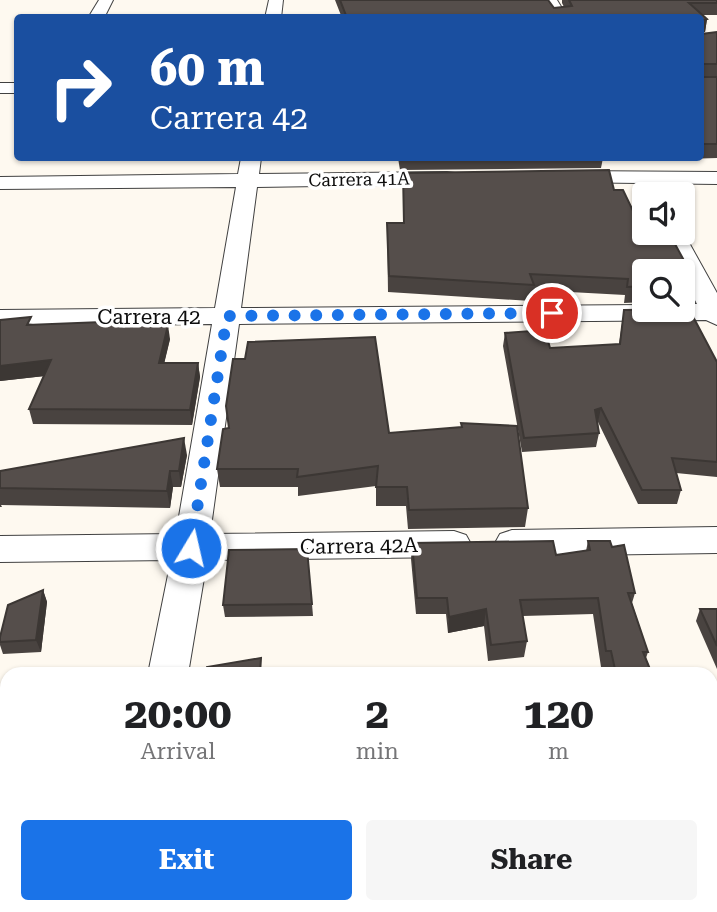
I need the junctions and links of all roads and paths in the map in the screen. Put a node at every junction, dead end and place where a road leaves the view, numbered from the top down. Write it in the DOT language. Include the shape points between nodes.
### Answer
graph roads {
  1 [pos="250,169"];
  2 [pos="644,176"];
  3 [pos="548,177"];
  4 [pos="467,178"];
  5 [pos="717,178"];
  6 [pos="0,183"];
  7 [pos="680,245"];
  8 [pos="716,314"];
  9 [pos="227,316"];
  10 [pos="0,318"];
  11 [pos="717,540"];
  12 [pos="191,548"];
  13 [pos="0,550"];
  14 [pos="168,667"];
  1 -- 4 [label="street, Carrera 41A"];
  1 -- 6 [label="street, Carrera 41A"];
  1 -- 9 [label="street"];
  2 -- 3 [label="street"];
  2 -- 5 [label="street"];
  7 -- 8 [label="street"];
  8 -- 9 [label="street, Carrera 42"];
  9 -- 10 [label="street, Carrera 42"];
  9 -- 12 [label="street"];
  11 -- 12 [label="street, Carrera 42A"];
  12 -- 13 [label="street, Carrera 42A"];
  12 -- 14 [label="street"];
}
